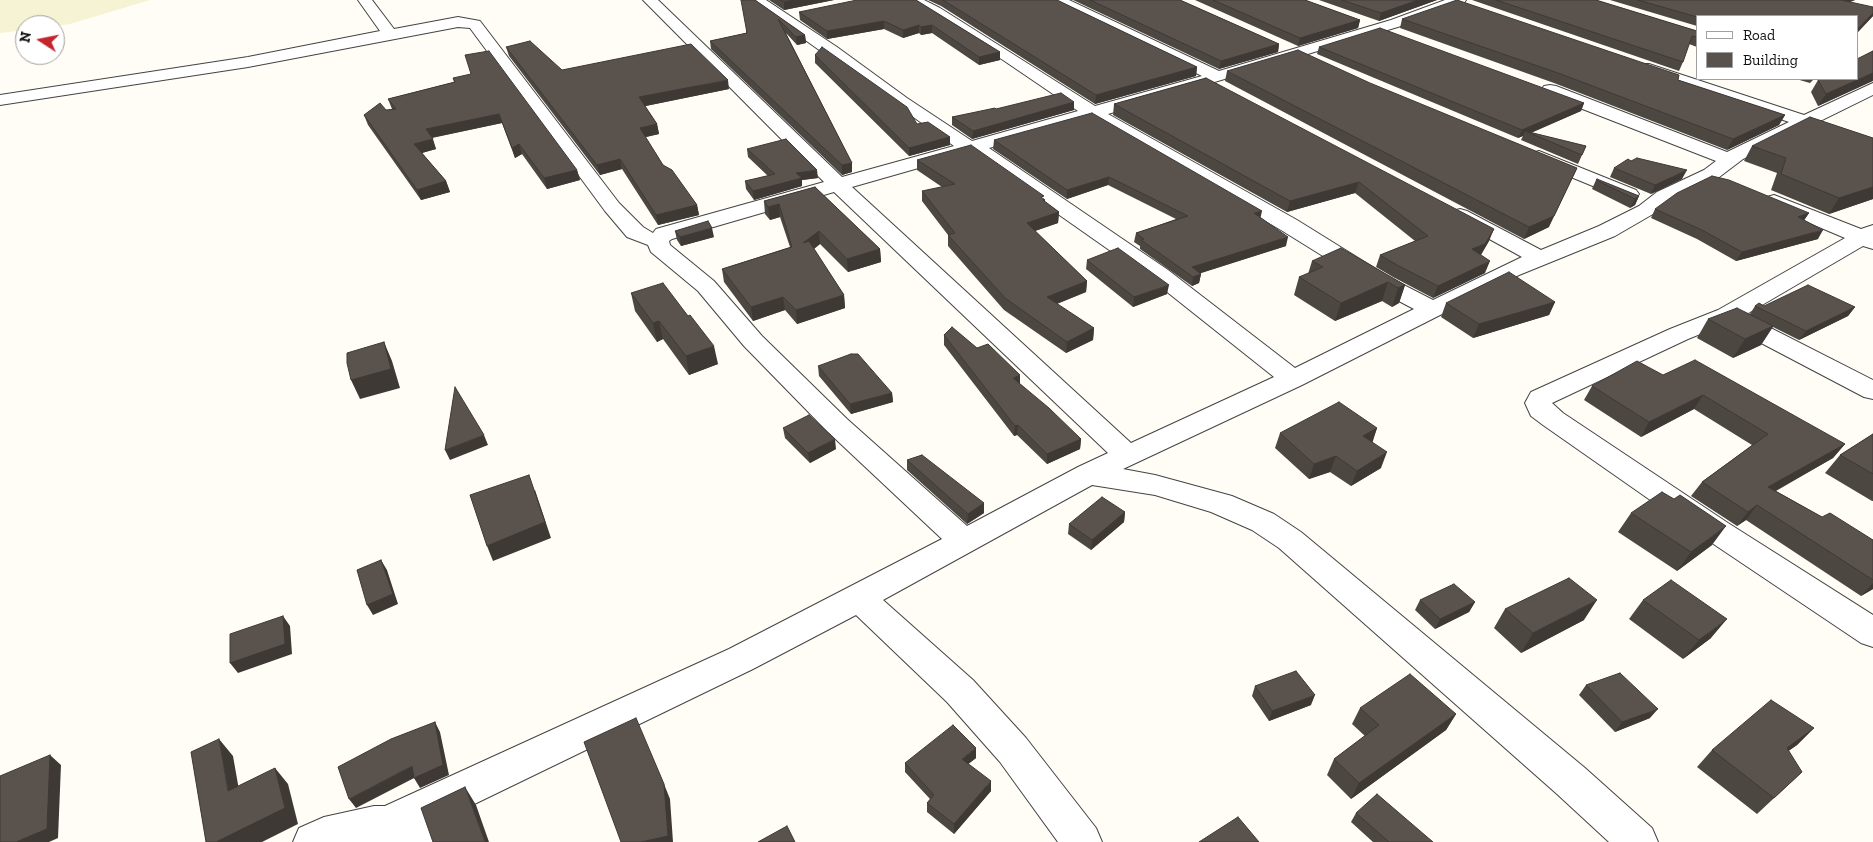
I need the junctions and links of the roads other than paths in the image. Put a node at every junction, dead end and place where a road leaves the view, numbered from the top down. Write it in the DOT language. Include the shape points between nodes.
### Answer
graph roads {
  1 [pos="365,0"];
  2 [pos="650,0"];
  3 [pos="756,0"];
  4 [pos="914,0"];
  5 [pos="1057,0"];
  6 [pos="1458,2"];
  7 [pos="801,13"];
  8 [pos="783,17"];
  9 [pos="1353,18"];
  10 [pos="1379,28"];
  11 [pos="390,34"];
  12 [pos="1407,38"];
  13 [pos="1270,40"];
  14 [pos="1297,52"];
  15 [pos="1630,62"];
  16 [pos="1322,64"];
  17 [pos="1211,78"];
  18 [pos="1537,86"];
  19 [pos="1866,86"];
  20 [pos="1230,93"];
  21 [pos="0,100"];
  22 [pos="1092,112"];
  23 [pos="1810,126"];
  24 [pos="971,147"];
  25 [pos="1524,151"];
  26 [pos="1723,172"];
  27 [pos="838,185"];
  28 [pos="1754,193"];
  29 [pos="1653,204"];
  30 [pos="1445,207"];
  31 [pos="1870,237"];
  32 [pos="658,240"];
  33 [pos="1540,258"];
  34 [pos="1432,309"];
  35 [pos="1727,315"];
  36 [pos="1293,379"];
  37 [pos="1873,391"];
  38 [pos="1128,456"];
  39 [pos="1088,474"];
  40 [pos="964,541"];
  41 [pos="859,598"];
  42 [pos="1873,633"];
  43 [pos="401,834"];
  44 [pos="313,842"];
  45 [pos="1082,842"];
  46 [pos="1638,842"];
  1 -- 11 [label="street"];
  2 -- 27 [label="street"];
  3 -- 8 [label="street"];
  4 -- 22 [label="street"];
  5 -- 17 [label="street"];
  6 -- 10 [label="street"];
  7 -- 8 [label="street"];
  8 -- 24 [label="street"];
  9 -- 10 [label="street"];
  10 -- 12 [label="street"];
  10 -- 14 [label="street"];
  11 -- 21 [label="street" via="248,62"];
  11 -- 32 [label="street" via="458,22 475,24 612,207 635,232"];
  13 -- 14 [label="street"];
  14 -- 16 [label="street"];
  14 -- 17 [label="street"];
  15 -- 23 [label="street"];
  17 -- 20 [label="street"];
  17 -- 22 [label="street"];
  18 -- 26 [label="street"];
  19 -- 23 [label="street"];
  22 -- 24 [label="street"];
  22 -- 34 [label="street"];
  23 -- 26 [label="street"];
  24 -- 27 [label="street"];
  24 -- 36 [label="street" via="1160,275"];
  25 -- 29 [label="street"];
  26 -- 29 [label="street" via="1664,196"];
  27 -- 32 [label="street" via="664,234"];
  27 -- 38 [label="street"];
  28 -- 31 [label="street"];
  29 -- 33 [label="street" via="1607,230"];
  30 -- 33 [label="street"];
  31 -- 35 [label="street"];
  32 -- 40 [label="street" via="664,251 706,286 753,341 837,425"];
  33 -- 34 [label="street"];
  34 -- 36 [label="street"];
  35 -- 37 [label="street"];
  35 -- 42 [label="street" via="1540,398 1538,404 1541,410 1709,526"];
  36 -- 38 [label="street"];
  38 -- 39 [label="street"];
  39 -- 40 [label="street"];
  39 -- 46 [label="street" via="1155,485 1221,504 1263,522 1290,540 1571,780"];
  40 -- 41 [label="street"];
  41 -- 43 [label="street"];
  41 -- 45 [label="street" via="960,691 1014,750"];
  43 -- 44 [label="street" via="374,825"];
}
